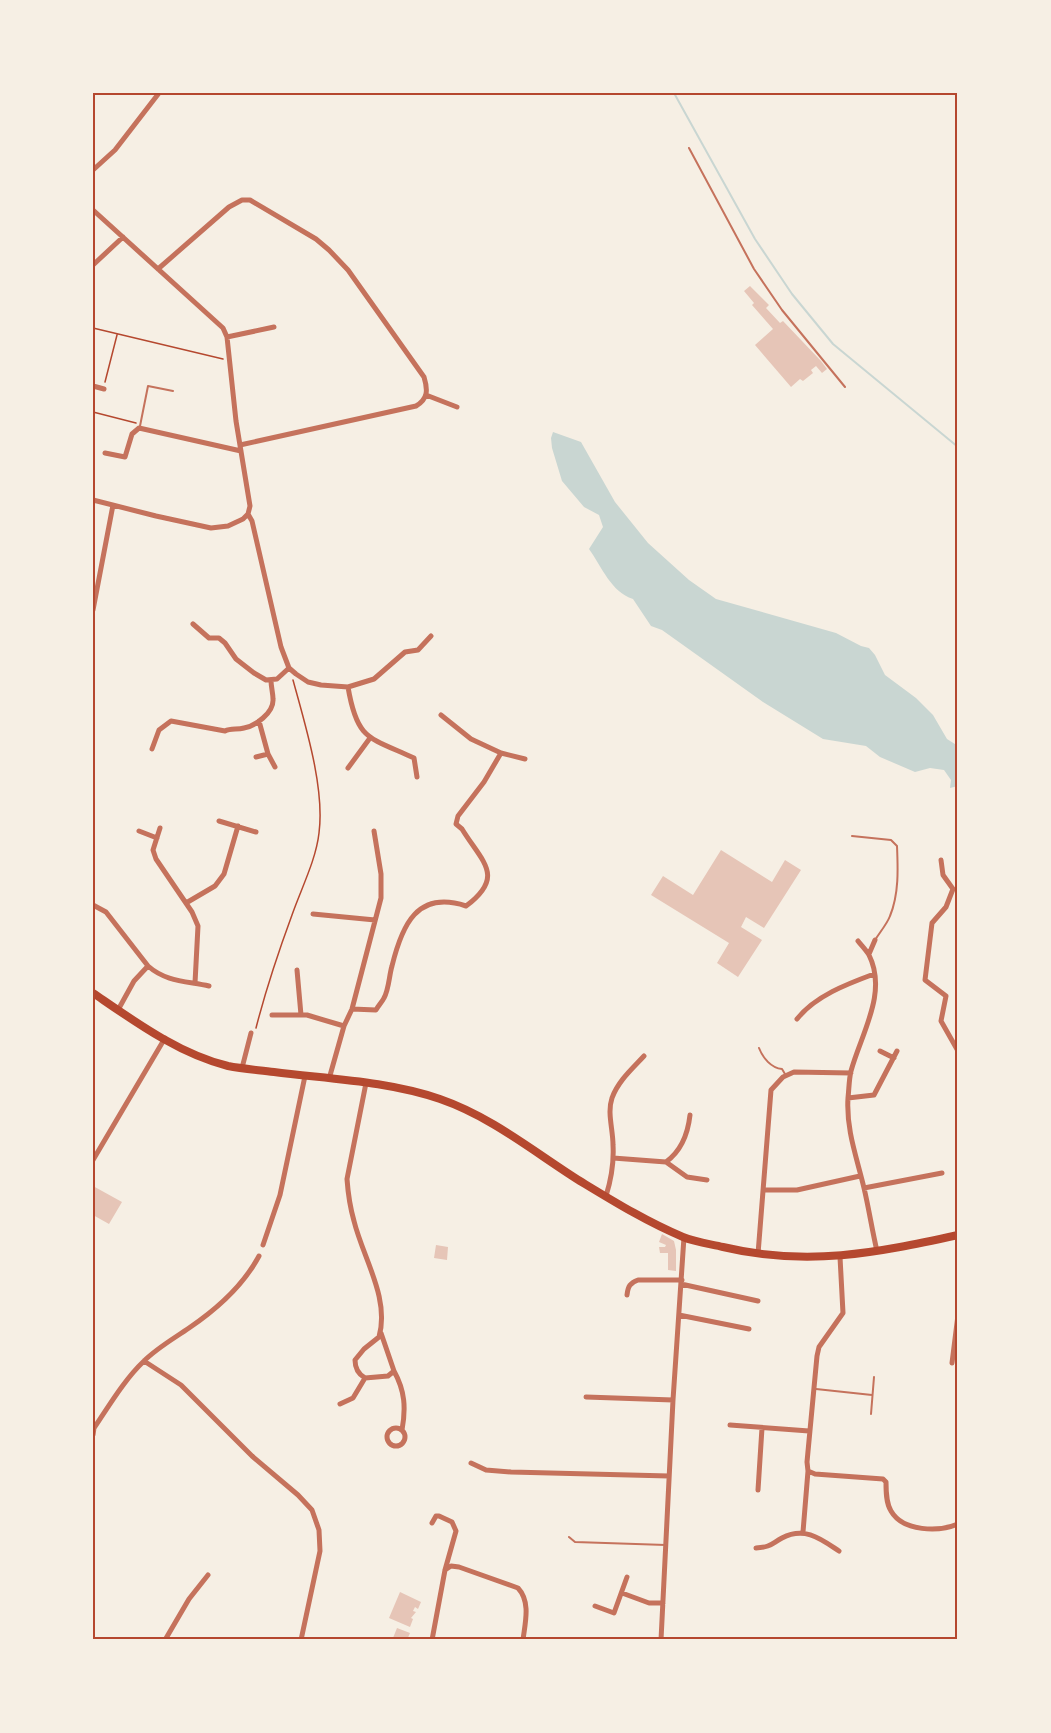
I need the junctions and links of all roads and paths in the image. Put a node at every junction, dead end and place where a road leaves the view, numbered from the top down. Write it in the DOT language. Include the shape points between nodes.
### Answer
graph roads {
  1 [pos="159,93"];
  2 [pos="689,148"];
  3 [pos="93,170"];
  4 [pos="93,210"];
  5 [pos="123,237"];
  6 [pos="93,265"];
  7 [pos="158,269"];
  8 [pos="274,327"];
  9 [pos="93,328"];
  10 [pos="118,334"];
  11 [pos="227,337"];
  12 [pos="230,360"];
  13 [pos="93,386"];
  14 [pos="845,387"];
  15 [pos="104,389"];
  16 [pos="173,391"];
  17 [pos="426,395"];
  18 [pos="457,407"];
  19 [pos="93,412"];
  20 [pos="140,426"];
  21 [pos="240,448"];
  22 [pos="105,453"];
  23 [pos="93,500"];
  24 [pos="113,505"];
  25 [pos="248,514"];
  26 [pos="93,610"];
  27 [pos="194,624"];
  28 [pos="431,636"];
  29 [pos="290,668"];
  30 [pos="271,680"];
  31 [pos="348,687"];
  32 [pos="441,716"];
  33 [pos="259,721"];
  34 [pos="370,738"];
  35 [pos="152,749"];
  36 [pos="501,753"];
  37 [pos="268,754"];
  38 [pos="256,757"];
  39 [pos="525,759"];
  40 [pos="275,767"];
  41 [pos="348,768"];
  42 [pos="417,777"];
  43 [pos="219,821"];
  44 [pos="238,826"];
  45 [pos="160,828"];
  46 [pos="139,831"];
  47 [pos="374,831"];
  48 [pos="256,832"];
  49 [pos="852,836"];
  50 [pos="157,838"];
  51 [pos="941,860"];
  52 [pos="186,903"];
  53 [pos="93,904"];
  54 [pos="313,915"];
  55 [pos="375,920"];
  56 [pos="875,940"];
  57 [pos="858,941"];
  58 [pos="869,954"];
  59 [pos="148,966"];
  60 [pos="297,970"];
  61 [pos="874,974"];
  62 [pos="195,983"];
  63 [pos="209,986"];
  64 [pos="93,993"];
  65 [pos="352,1009"];
  66 [pos="118,1010"];
  67 [pos="272,1015"];
  68 [pos="301,1015"];
  69 [pos="797,1019"];
  70 [pos="344,1026"];
  71 [pos="253,1032"];
  72 [pos="165,1038"];
  73 [pos="759,1048"];
  74 [pos="958,1051"];
  75 [pos="880,1052"];
  76 [pos="897,1052"];
  77 [pos="644,1056"];
  78 [pos="894,1058"];
  79 [pos="242,1068"];
  80 [pos="851,1073"];
  81 [pos="785,1075"];
  82 [pos="305,1076"];
  83 [pos="329,1079"];
  84 [pos="366,1083"];
  85 [pos="848,1098"];
  86 [pos="690,1115"];
  87 [pos="613,1158"];
  88 [pos="93,1160"];
  89 [pos="666,1162"];
  90 [pos="942,1173"];
  91 [pos="860,1176"];
  92 [pos="707,1180"];
  93 [pos="864,1188"];
  94 [pos="763,1190"];
  95 [pos="606,1197"];
  96 [pos="958,1235"];
  97 [pos="684,1238"];
  98 [pos="263,1245"];
  99 [pos="877,1251"];
  100 [pos="758,1254"];
  101 [pos="260,1256"];
  102 [pos="840,1257"];
  103 [pos="682,1282"];
  104 [pos="627,1295"];
  105 [pos="758,1301"];
  106 [pos="679,1315"];
  107 [pos="958,1316"];
  108 [pos="749,1329"];
  109 [pos="381,1332"];
  110 [pos="144,1361"];
  111 [pos="952,1363"];
  112 [pos="394,1371"];
  113 [pos="874,1377"];
  114 [pos="365,1378"];
  115 [pos="813,1389"];
  116 [pos="872,1395"];
  117 [pos="586,1396"];
  118 [pos="673,1400"];
  119 [pos="340,1404"];
  120 [pos="871,1414"];
  121 [pos="730,1425"];
  122 [pos="762,1428"];
  123 [pos="402,1430"];
  124 [pos="810,1431"];
  125 [pos="93,1435"];
  126 [pos="471,1463"];
  127 [pos="808,1471"];
  128 [pos="669,1476"];
  129 [pos="758,1490"];
  130 [pos="432,1523"];
  131 [pos="958,1524"];
  132 [pos="803,1532"];
  133 [pos="569,1537"];
  134 [pos="666,1545"];
  135 [pos="756,1548"];
  136 [pos="839,1551"];
  137 [pos="446,1570"];
  138 [pos="208,1575"];
  139 [pos="627,1577"];
  140 [pos="622,1593"];
  141 [pos="663,1603"];
  142 [pos="595,1606"];
  143 [pos="165,1640"];
  144 [pos="301,1640"];
  145 [pos="432,1640"];
  146 [pos="523,1640"];
  147 [pos="661,1640"];
  1 -- 3 [label="street" via="115,150"];
  2 -- 14 [label="lane" via="754,269"];
  4 -- 5 [label="street"];
  5 -- 6 [label="street"];
  5 -- 7 [label="street"];
  7 -- 11 [label="street" via="220,324"];
  7 -- 17 [label="street" via="235,202 250,200 259,204 316,239 348,270 424,377"];
  8 -- 11 [label="street"];
  9 -- 10 [label="path"];
  10 -- 12 [label="path"];
  10 -- 15 [label="path"];
  11 -- 12 [label="street"];
  12 -- 21 [label="street"];
  13 -- 15 [label="street"];
  16 -- 20 [label="lane" via="148,386"];
  17 -- 18 [label="street"];
  17 -- 21 [label="street" via="422,403 410,408"];
  19 -- 20 [label="path"];
  20 -- 21 [label="street"];
  20 -- 22 [label="street" via="132,434 126,457"];
  21 -- 25 [label="street"];
  23 -- 24 [label="street"];
  24 -- 25 [label="street" via="211,528 237,522"];
  24 -- 26 [label="street"];
  25 -- 29 [label="street" via="281,647"];
  27 -- 30 [label="street" via="205,636 219,638 254,673"];
  28 -- 31 [label="street" via="418,650 405,652 374,679"];
  29 -- 30 [label="street"];
  29 -- 31 [label="street" via="308,682"];
  29 -- 71 [label="path" via="314,764 320,828"];
  30 -- 33 [label="street" via="273,703"];
  31 -- 34 [label="street" via="352,712"];
  32 -- 36 [label="street" via="471,739"];
  33 -- 35 [label="street" via="225,731 171,722 159,730"];
  33 -- 37 [label="street"];
  34 -- 41 [label="street"];
  34 -- 42 [label="street" via="414,758"];
  36 -- 39 [label="street"];
  36 -- 65 [label="street" via="456,824 488,870 488,883 479,897 466,906 436,902 420,910 406,923 385,997 376,1010"];
  37 -- 38 [label="street"];
  37 -- 40 [label="street"];
  43 -- 44 [label="street"];
  44 -- 48 [label="street"];
  44 -- 52 [label="street" via="224,874 215,886"];
  45 -- 50 [label="street"];
  46 -- 50 [label="street"];
  47 -- 55 [label="street" via="381,874 381,898"];
  49 -- 56 [label="lane" via="891,840 897,846 894,900 890,917"];
  50 -- 52 [label="street" via="153,850 156,859"];
  51 -- 74 [label="street" via="943,875 952,889 946,907 932,923 925,980 946,996 941,1021"];
  52 -- 62 [label="street" via="198,926"];
  53 -- 59 [label="street" via="106,912"];
  54 -- 55 [label="street"];
  55 -- 65 [label="street"];
  56 -- 58 [label="street"];
  57 -- 58 [label="street"];
  58 -- 61 [label="street"];
  59 -- 62 [label="street" via="172,981"];
  59 -- 66 [label="street" via="134,981"];
  60 -- 68 [label="street"];
  61 -- 69 [label="street" via="838,988"];
  61 -- 80 [label="street" via="872,1014"];
  62 -- 63 [label="street"];
  64 -- 66 [label="main road"];
  65 -- 70 [label="street"];
  66 -- 72 [label="main road"];
  67 -- 68 [label="street"];
  68 -- 70 [label="street"];
  70 -- 83 [label="street"];
  71 -- 79 [label="street"];
  72 -- 79 [label="main road" via="199,1055"];
  72 -- 88 [label="street"];
  73 -- 81 [label="lane" via="768,1062"];
  75 -- 78 [label="street"];
  76 -- 78 [label="street"];
  77 -- 87 [label="street" via="612,1097 609,1112"];
  78 -- 85 [label="street" via="874,1095"];
  79 -- 82 [label="main road"];
  80 -- 81 [label="street"];
  80 -- 85 [label="street"];
  81 -- 94 [label="street" via="769,1098"];
  82 -- 83 [label="main road"];
  82 -- 98 [label="street" via="279,1195"];
  83 -- 84 [label="main road"];
  84 -- 95 [label="main road" via="413,1091 477,1115"];
  84 -- 109 [label="street" via="347,1179 353,1219 379,1295"];
  85 -- 91 [label="street" via="849,1130"];
  86 -- 89 [label="street" via="689,1129 675,1156"];
  87 -- 89 [label="street"];
  87 -- 95 [label="street"];
  89 -- 92 [label="street" via="687,1177"];
  90 -- 93 [label="street"];
  91 -- 93 [label="street"];
  91 -- 94 [label="street" via="797,1190"];
  93 -- 99 [label="street"];
  94 -- 100 [label="street"];
  95 -- 97 [label="main road"];
  96 -- 99 [label="main road"];
  97 -- 100 [label="main road"];
  97 -- 103 [label="street"];
  99 -- 102 [label="main road"];
  100 -- 102 [label="main road"];
  101 -- 110 [label="street" via="246,1279 205,1317"];
  102 -- 115 [label="street" via="843,1313 819,1347"];
  103 -- 104 [label="street" via="638,1280 628,1287"];
  103 -- 105 [label="street"];
  103 -- 106 [label="street"];
  106 -- 108 [label="street"];
  106 -- 118 [label="street"];
  107 -- 111 [label="street"];
  109 -- 112 [label="street"];
  109 -- 114 [label="street" via="378,1340 355,1360 355,1367"];
  110 -- 125 [label="street" via="110,1404"];
  110 -- 144 [label="street" via="188,1391 312,1510 319,1530 320,1551"];
  112 -- 114 [label="street" via="388,1376"];
  112 -- 123 [label="street" via="404,1397"];
  113 -- 116 [label="lane"];
  114 -- 119 [label="street" via="353,1398"];
  115 -- 116 [label="lane"];
  115 -- 124 [label="street"];
  116 -- 120 [label="lane"];
  117 -- 118 [label="street"];
  118 -- 128 [label="street"];
  121 -- 122 [label="street"];
  122 -- 124 [label="street"];
  122 -- 129 [label="street"];
  124 -- 127 [label="street"];
  126 -- 128 [label="street" via="486,1470 511,1472"];
  127 -- 131 [label="street" via="883,1479 891,1510 905,1523 938,1529"];
  127 -- 132 [label="street"];
  128 -- 134 [label="street"];
  130 -- 137 [label="street" via="439,1516 455,1525"];
  132 -- 135 [label="street" via="785,1536 770,1547"];
  132 -- 136 [label="street"];
  133 -- 134 [label="lane" via="576,1542"];
  134 -- 141 [label="street"];
  137 -- 145 [label="street"];
  137 -- 146 [label="street" via="459,1567 518,1588 526,1603"];
  138 -- 143 [label="street"];
  139 -- 140 [label="street"];
  140 -- 141 [label="street" via="649,1603"];
  140 -- 142 [label="street" via="614,1613"];
  141 -- 147 [label="street"];
}
